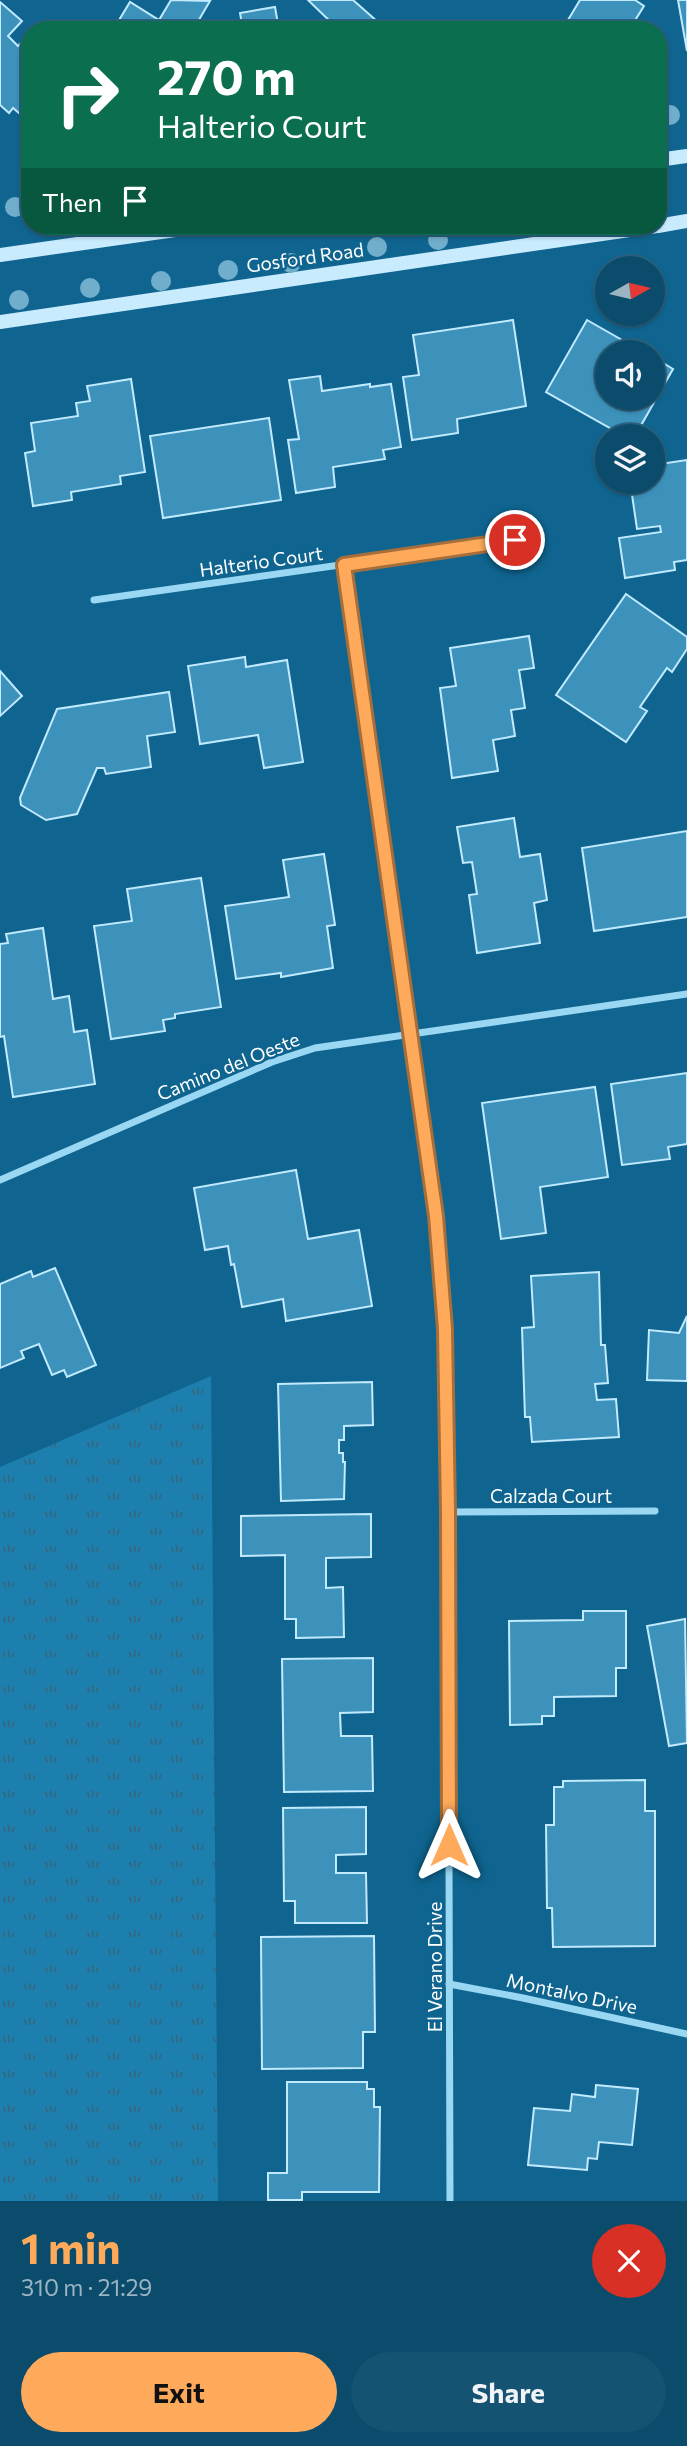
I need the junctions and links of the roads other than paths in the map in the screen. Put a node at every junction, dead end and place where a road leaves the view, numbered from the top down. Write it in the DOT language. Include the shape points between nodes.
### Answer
graph roads {
  1 [pos="687,156"];
  2 [pos="667,159"];
  3 [pos="687,222"];
  4 [pos="667,225"];
  5 [pos="140,235"];
  6 [pos="596,235"];
  7 [pos="0,255"];
  8 [pos="0,322"];
  9 [pos="515,540"];
  10 [pos="344,565"];
  11 [pos="94,600"];
  12 [pos="687,994"];
  13 [pos="411,1034"];
  14 [pos="0,1180"];
  15 [pos="655,1511"];
  16 [pos="448,1512"];
  17 [pos="449,1984"];
  18 [pos="687,2034"];
  19 [pos="450,2201"];
  1 -- 2 [label="main road"];
  3 -- 4 [label="main road, Gosford Road"];
  5 -- 7 [label="main road"];
  6 -- 8 [label="main road, Gosford Road"];
  9 -- 10 [label="street, Halterio Court"];
  10 -- 11 [label="street, Halterio Court"];
  10 -- 13 [label="street, El Verano Drive"];
  12 -- 13 [label="street, Camino del Oeste"];
  13 -- 14 [label="street, Camino del Oeste" via="315,1048 272,1062"];
  13 -- 16 [label="street, El Verano Drive" via="436,1216 445,1329"];
  15 -- 16 [label="street, Calzada Court"];
  16 -- 17 [label="street, El Verano Drive"];
  17 -- 18 [label="street, Montalvo Drive"];
  17 -- 19 [label="street, El Verano Drive"];
}
